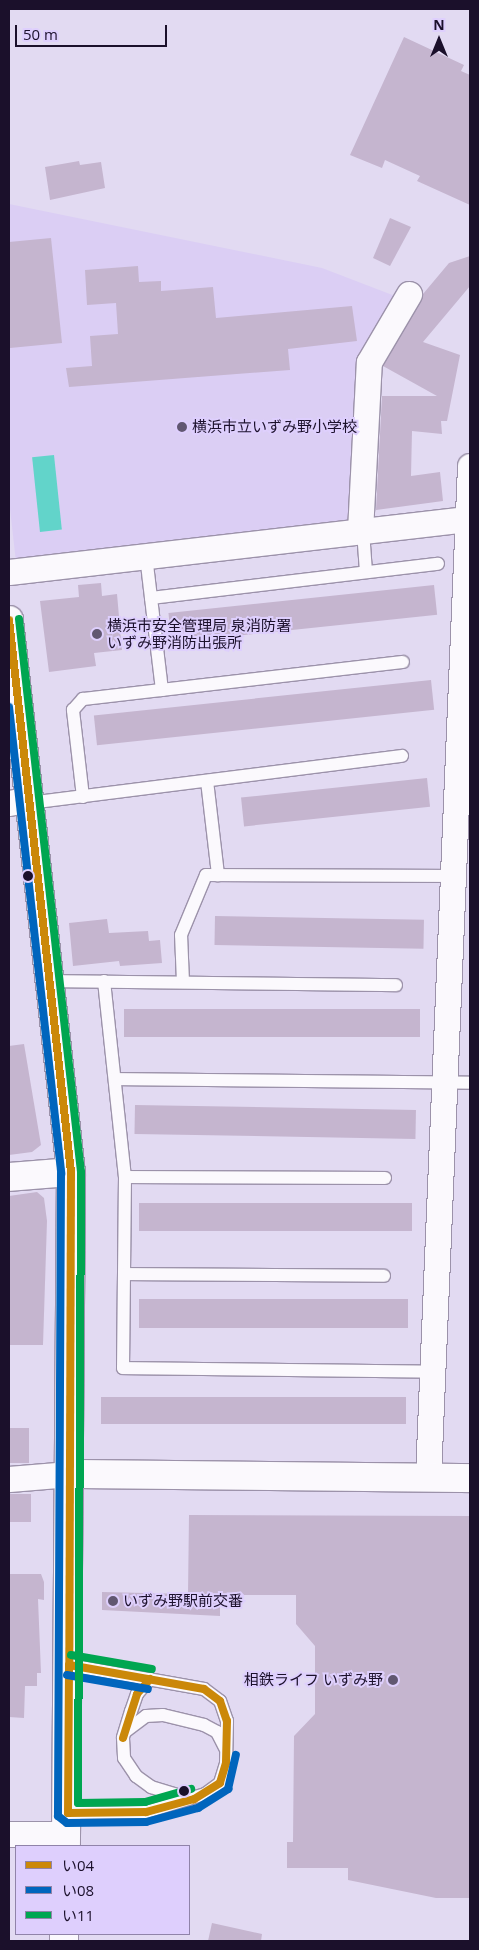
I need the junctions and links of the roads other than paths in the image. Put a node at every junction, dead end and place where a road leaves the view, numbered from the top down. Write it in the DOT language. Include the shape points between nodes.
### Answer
graph roads {
  1 [pos="409,294"];
  2 [pos="470,466"];
  3 [pos="469,519"];
  4 [pos="362,531"];
  5 [pos="146,556"];
  6 [pos="438,564"];
  7 [pos="9,572"];
  8 [pos="366,572"];
  9 [pos="151,598"];
  10 [pos="9,623"];
  11 [pos="403,662"];
  12 [pos="162,690"];
  13 [pos="15,723"];
  14 [pos="402,756"];
  15 [pos="207,781"];
  16 [pos="83,797"];
  17 [pos="22,802"];
  18 [pos="218,875"];
  19 [pos="454,876"];
  20 [pos="461,943"];
  21 [pos="50,981"];
  22 [pos="104,981"];
  23 [pos="183,982"];
  24 [pos="396,985"];
  25 [pos="115,1079"];
  26 [pos="458,1082"];
  27 [pos="71,1172"];
  28 [pos="9,1177"];
  29 [pos="125,1177"];
  30 [pos="385,1178"];
  31 [pos="124,1274"];
  32 [pos="384,1276"];
  33 [pos="433,1372"];
  34 [pos="69,1474"];
  35 [pos="428,1476"];
  36 [pos="470,1478"];
  37 [pos="9,1479"];
  38 [pos="69,1665"];
  39 [pos="150,1679"];
  40 [pos="123,1738"];
  41 [pos="226,1753"];
  42 [pos="194,1799"];
  43 [pos="67,1831"];
  44 [pos="9,1834"];
  1 -- 4 [label="street" via="370,362"];
  2 -- 3 [label="street"];
  3 -- 4 [label="street"];
  3 -- 19 [label="street"];
  4 -- 5 [label="street"];
  4 -- 8 [label="lane"];
  5 -- 7 [label="street"];
  5 -- 9 [label="lane"];
  6 -- 8 [label="lane"];
  8 -- 9 [label="lane"];
  9 -- 12 [label="lane"];
  10 -- 13 [label="street"];
  11 -- 12 [label="lane"];
  12 -- 16 [label="lane" via="82,699 73,710"];
  13 -- 17 [label="street"];
  14 -- 15 [label="lane"];
  15 -- 16 [label="lane"];
  15 -- 18 [label="lane"];
  16 -- 17 [label="lane"];
  17 -- 21 [label="street"];
  18 -- 19 [label="lane"];
  18 -- 23 [label="lane" via="206,875 181,935"];
  19 -- 20 [label="street"];
  20 -- 26 [label="street"];
  21 -- 22 [label="lane"];
  21 -- 27 [label="street"];
  22 -- 23 [label="lane"];
  22 -- 25 [label="lane"];
  23 -- 24 [label="lane"];
  25 -- 26 [label="lane"];
  25 -- 29 [label="lane"];
  26 -- 33 [label="street"];
  27 -- 28 [label="street"];
  27 -- 34 [label="street"];
  29 -- 30 [label="lane"];
  29 -- 31 [label="lane"];
  31 -- 32 [label="lane"];
  31 -- 33 [label="lane" via="123,1368"];
  33 -- 35 [label="street"];
  34 -- 35 [label="street"];
  34 -- 37 [label="street"];
  34 -- 38 [label="street"];
  35 -- 36 [label="street"];
  38 -- 39 [label="lane"];
  38 -- 43 [label="street"];
  39 -- 40 [label="lane" via="137,1694"];
  39 -- 41 [label="lane" via="204,1689 220,1701 226,1721"];
  40 -- 41 [label="lane" via="135,1720 163,1715 217,1732"];
  40 -- 42 [label="lane" via="124,1758 136,1776 171,1796"];
  41 -- 42 [label="lane" via="220,1783"];
  42 -- 43 [label="lane"];
  43 -- 44 [label="street"];
}
